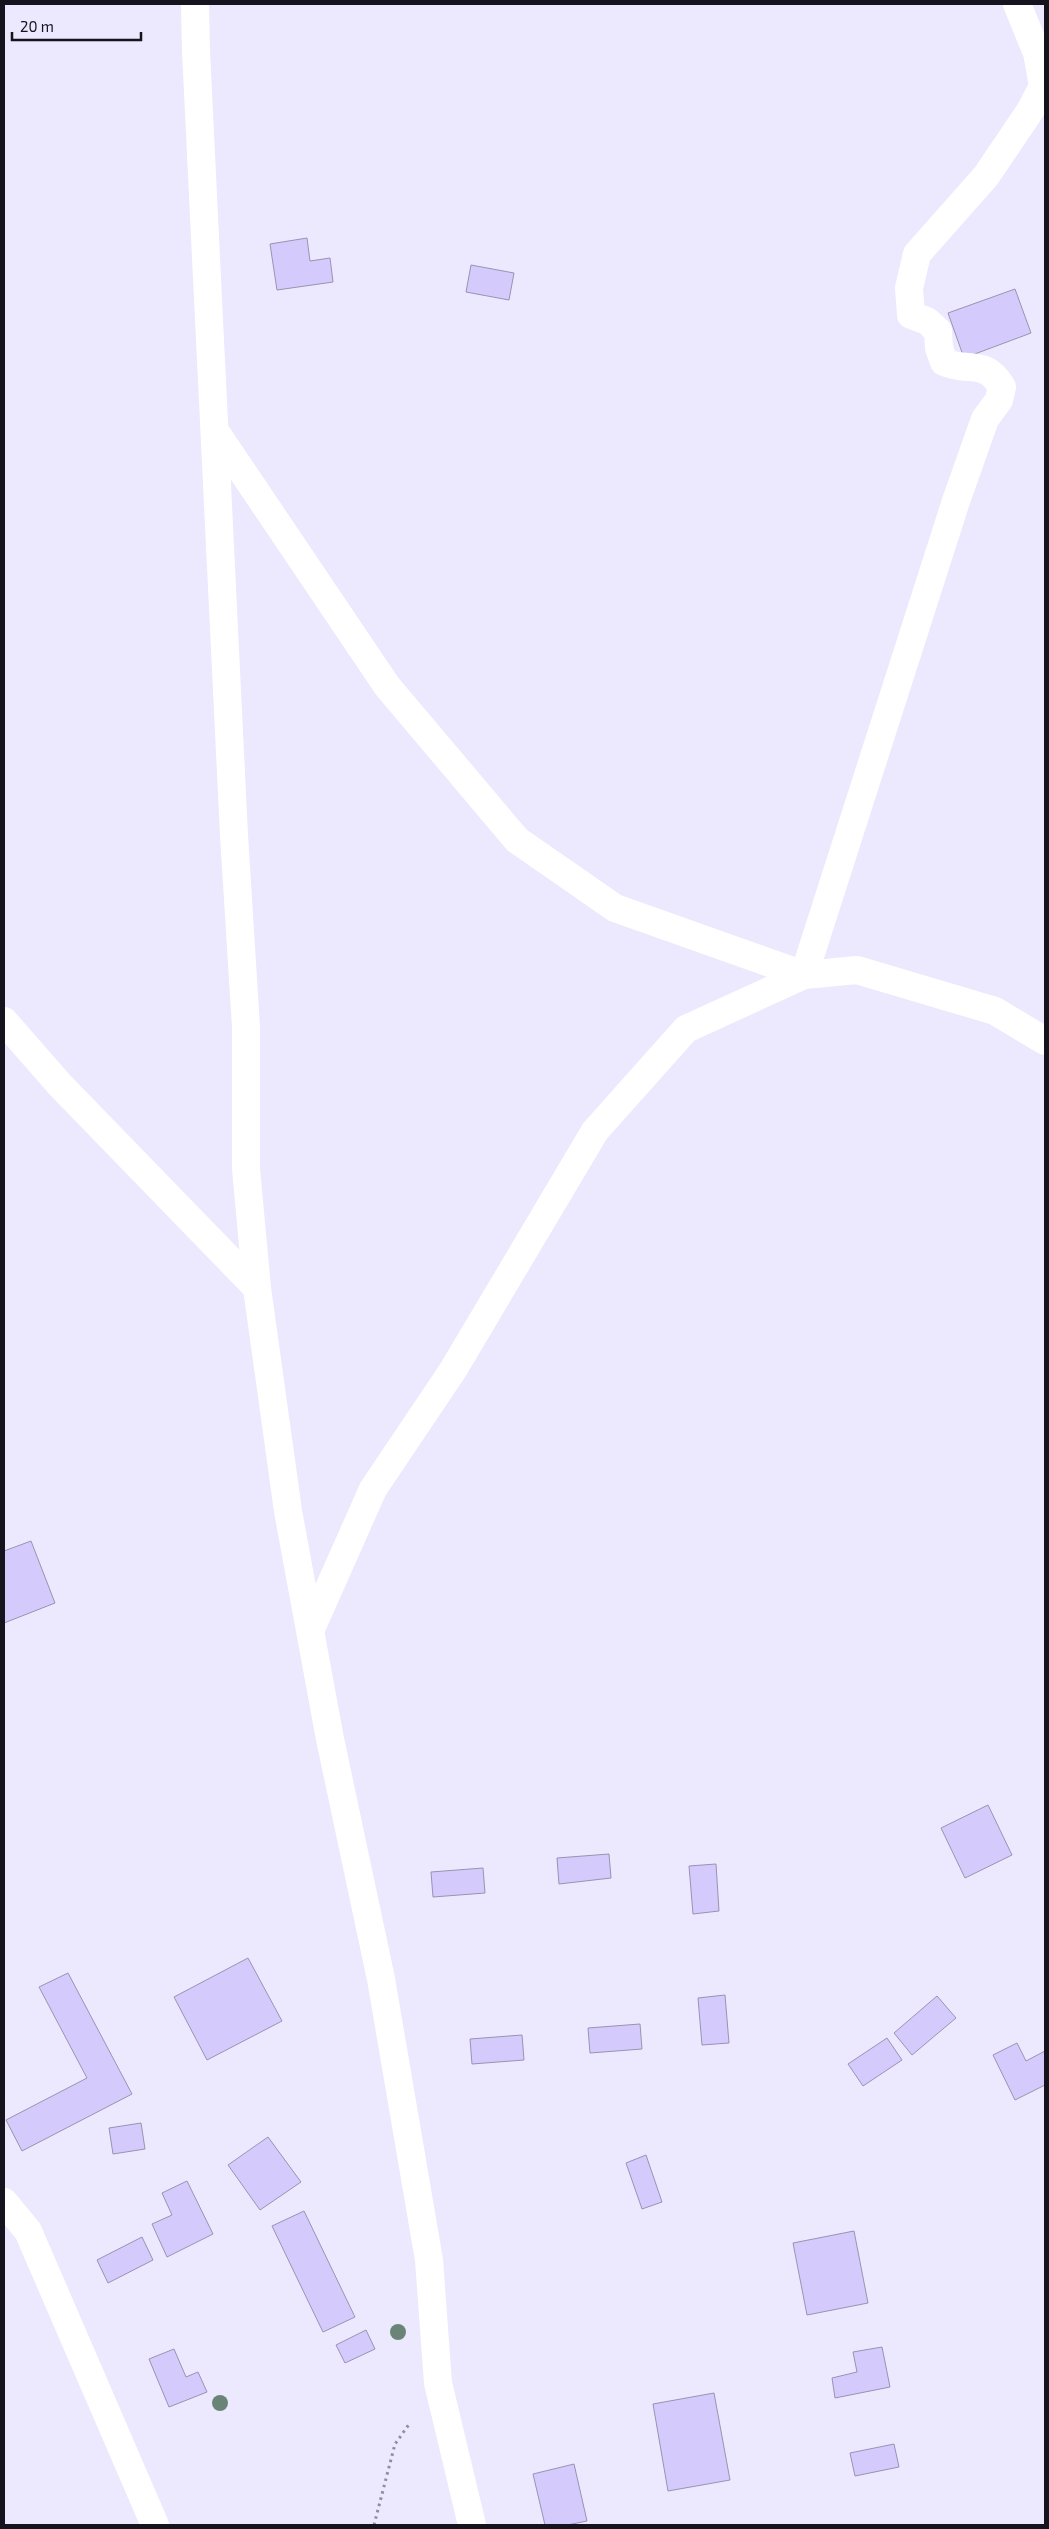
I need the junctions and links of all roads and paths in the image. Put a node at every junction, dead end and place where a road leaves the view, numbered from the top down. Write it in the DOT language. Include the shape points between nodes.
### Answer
graph roads {
  1 [pos="195,4"];
  2 [pos="1017,4"];
  3 [pos="214,431"];
  4 [pos="804,975"];
  5 [pos="4,1021"];
  6 [pos="1045,1042"];
  7 [pos="257,1288"];
  8 [pos="310,1631"];
  9 [pos="4,2202"];
  10 [pos="438,2383"];
  11 [pos="155,2525"];
  12 [pos="374,2525"];
  13 [pos="472,2525"];
  1 -- 3 [label="street"];
  2 -- 4 [label="street" via="1037,53 1043,86 986,176 918,254 909,288 911,315 927,321 938,331 944,362 955,367 984,368 994,374 1002,387 999,400 986,419 956,501"];
  3 -- 4 [label="street" via="387,686 517,840 615,908"];
  3 -- 7 [label="street" via="246,1027 246,1169"];
  4 -- 6 [label="street" via="857,970 995,1011"];
  4 -- 8 [label="street" via="686,1029 595,1131 453,1370 374,1489"];
  5 -- 7 [label="street" via="60,1085"];
  7 -- 8 [label="street" via="288,1511"];
  8 -- 10 [label="street" via="382,1979 429,2260"];
  9 -- 11 [label="street" via="28,2231"];
  10 -- 12 [label="path" via="395,2444"];
  10 -- 13 [label="street"];
}
